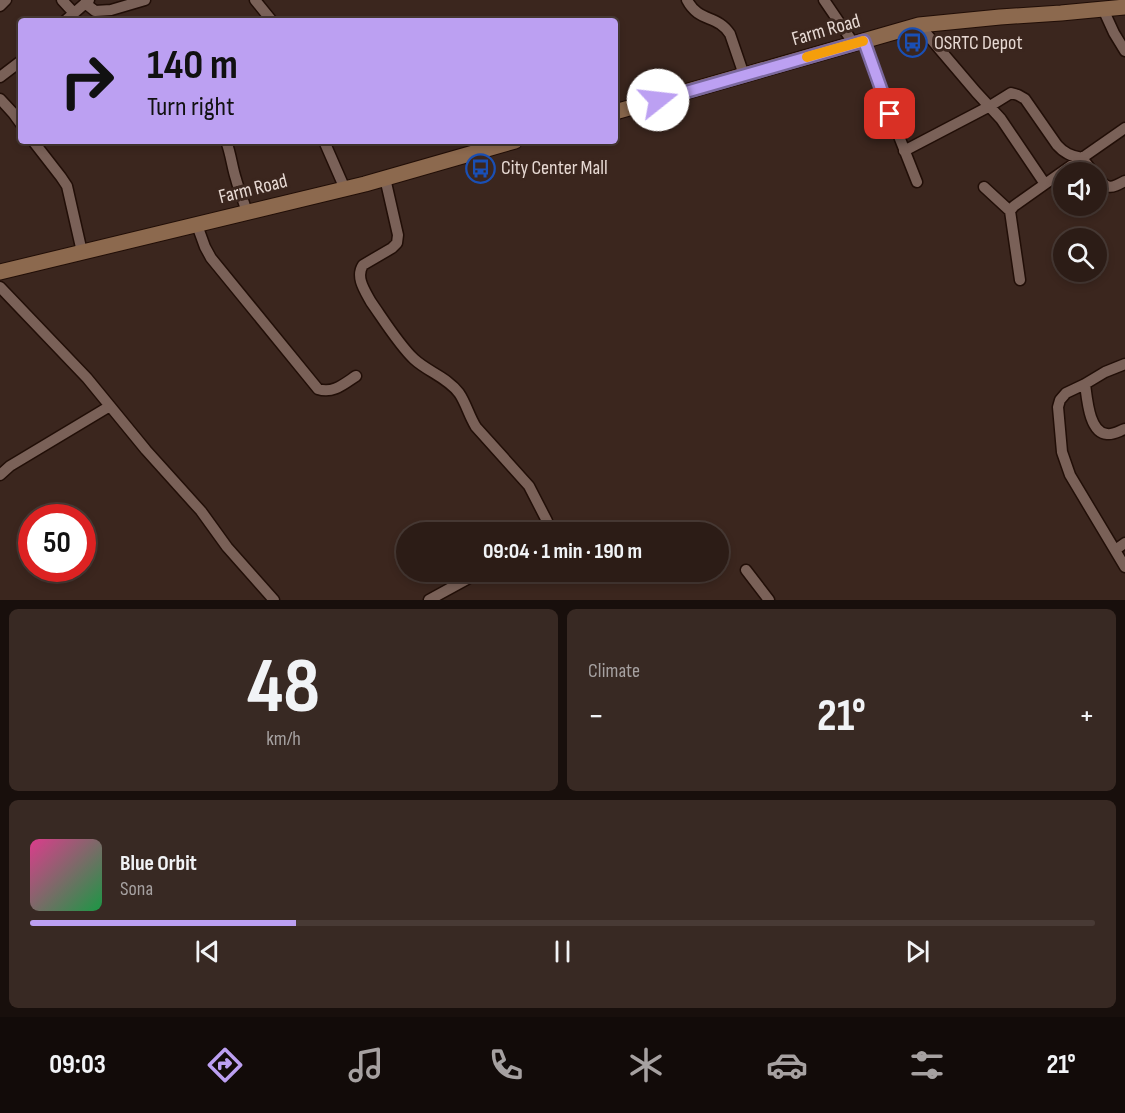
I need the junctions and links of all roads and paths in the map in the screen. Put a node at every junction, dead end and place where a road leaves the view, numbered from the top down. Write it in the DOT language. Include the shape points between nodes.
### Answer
graph roads {
  1 [pos="6,0"];
  2 [pos="62,0"];
  3 [pos="145,0"];
  4 [pos="255,0"];
  5 [pos="687,0"];
  6 [pos="824,0"];
  7 [pos="87,2"];
  8 [pos="1121,5"];
  9 [pos="0,6"];
  10 [pos="1059,7"];
  11 [pos="1103,9"];
  12 [pos="74,12"];
  13 [pos="67,18"];
  14 [pos="270,18"];
  15 [pos="919,25"];
  16 [pos="859,42"];
  17 [pos="1125,51"];
  18 [pos="18,63"];
  19 [pos="744,75"];
  20 [pos="0,77"];
  21 [pos="0,99"];
  22 [pos="990,106"];
  23 [pos="17,111"];
  24 [pos="618,111"];
  25 [pos="1125,128"];
  26 [pos="35,144"];
  27 [pos="227,144"];
  28 [pos="325,144"];
  29 [pos="504,144"];
  30 [pos="904,151"];
  31 [pos="1082,158"];
  32 [pos="1085,162"];
  33 [pos="385,178"];
  34 [pos="1125,181"];
  35 [pos="917,182"];
  36 [pos="1045,184"];
  37 [pos="1107,187"];
  38 [pos="984,188"];
  39 [pos="345,189"];
  40 [pos="1010,211"];
  41 [pos="246,213"];
  42 [pos="197,225"];
  43 [pos="82,252"];
  44 [pos="0,272"];
  45 [pos="1020,280"];
  46 [pos="0,287"];
  47 [pos="1125,364"];
  48 [pos="356,376"];
  49 [pos="1085,384"];
  50 [pos="110,406"];
  51 [pos="1125,429"];
  52 [pos="0,475"];
  53 [pos="547,522"];
  54 [pos="1125,543"];
  55 [pos="1115,550"];
  56 [pos="1125,567"];
  57 [pos="746,570"];
  58 [pos="462,582"];
  59 [pos="274,600"];
  60 [pos="429,600"];
  61 [pos="769,600"];
  1 -- 9 [label="street"];
  2 -- 12 [label="street"];
  3 -- 7 [label="street" via="95,11"];
  4 -- 14 [label="street"];
  5 -- 19 [label="street" via="702,17 726,28"];
  6 -- 16 [label="street"];
  7 -- 12 [label="street"];
  8 -- 11 [label="main road, Farm Road"];
  10 -- 11 [label="main road, Farm Road"];
  10 -- 15 [label="main road, Farm Road"];
  11 -- 17 [label="street"];
  12 -- 13 [label="street"];
  15 -- 16 [label="main road, Farm Road"];
  15 -- 22 [label="street"];
  16 -- 19 [label="main road, Farm Road"];
  16 -- 30 [label="street"];
  18 -- 20 [label="street"];
  19 -- 24 [label="main road, Farm Road"];
  21 -- 23 [label="street"];
  22 -- 30 [label="street"];
  22 -- 31 [label="street" via="1011,93 1018,95 1025,99 1062,151"];
  22 -- 36 [label="street"];
  25 -- 31 [label="street"];
  26 -- 43 [label="street" via="67,186"];
  27 -- 41 [label="street"];
  28 -- 39 [label="street"];
  29 -- 33 [label="main road, Farm Road"];
  30 -- 35 [label="street"];
  31 -- 32 [label="street"];
  31 -- 36 [label="street"];
  33 -- 39 [label="main road, Farm Road"];
  33 -- 53 [label="street" via="397,243 360,269 366,294 414,359 448,381 460,395 476,427 529,486"];
  34 -- 37 [label="street"];
  36 -- 40 [label="street"];
  38 -- 40 [label="street"];
  39 -- 41 [label="main road, Farm Road"];
  40 -- 45 [label="street"];
  41 -- 42 [label="main road, Farm Road"];
  42 -- 43 [label="main road, Farm Road"];
  42 -- 48 [label="street" via="211,258 318,389 332,391"];
  43 -- 44 [label="main road, Farm Road"];
  46 -- 50 [label="street"];
  47 -- 49 [label="street"];
  49 -- 51 [label="street" via="1089,411 1100,433 1113,434"];
  49 -- 55 [label="street" via="1060,400 1062,452 1070,475"];
  50 -- 52 [label="street"];
  50 -- 59 [label="street"];
  54 -- 55 [label="street"];
  55 -- 56 [label="street"];
  57 -- 61 [label="street"];
  58 -- 60 [label="street"];
}
